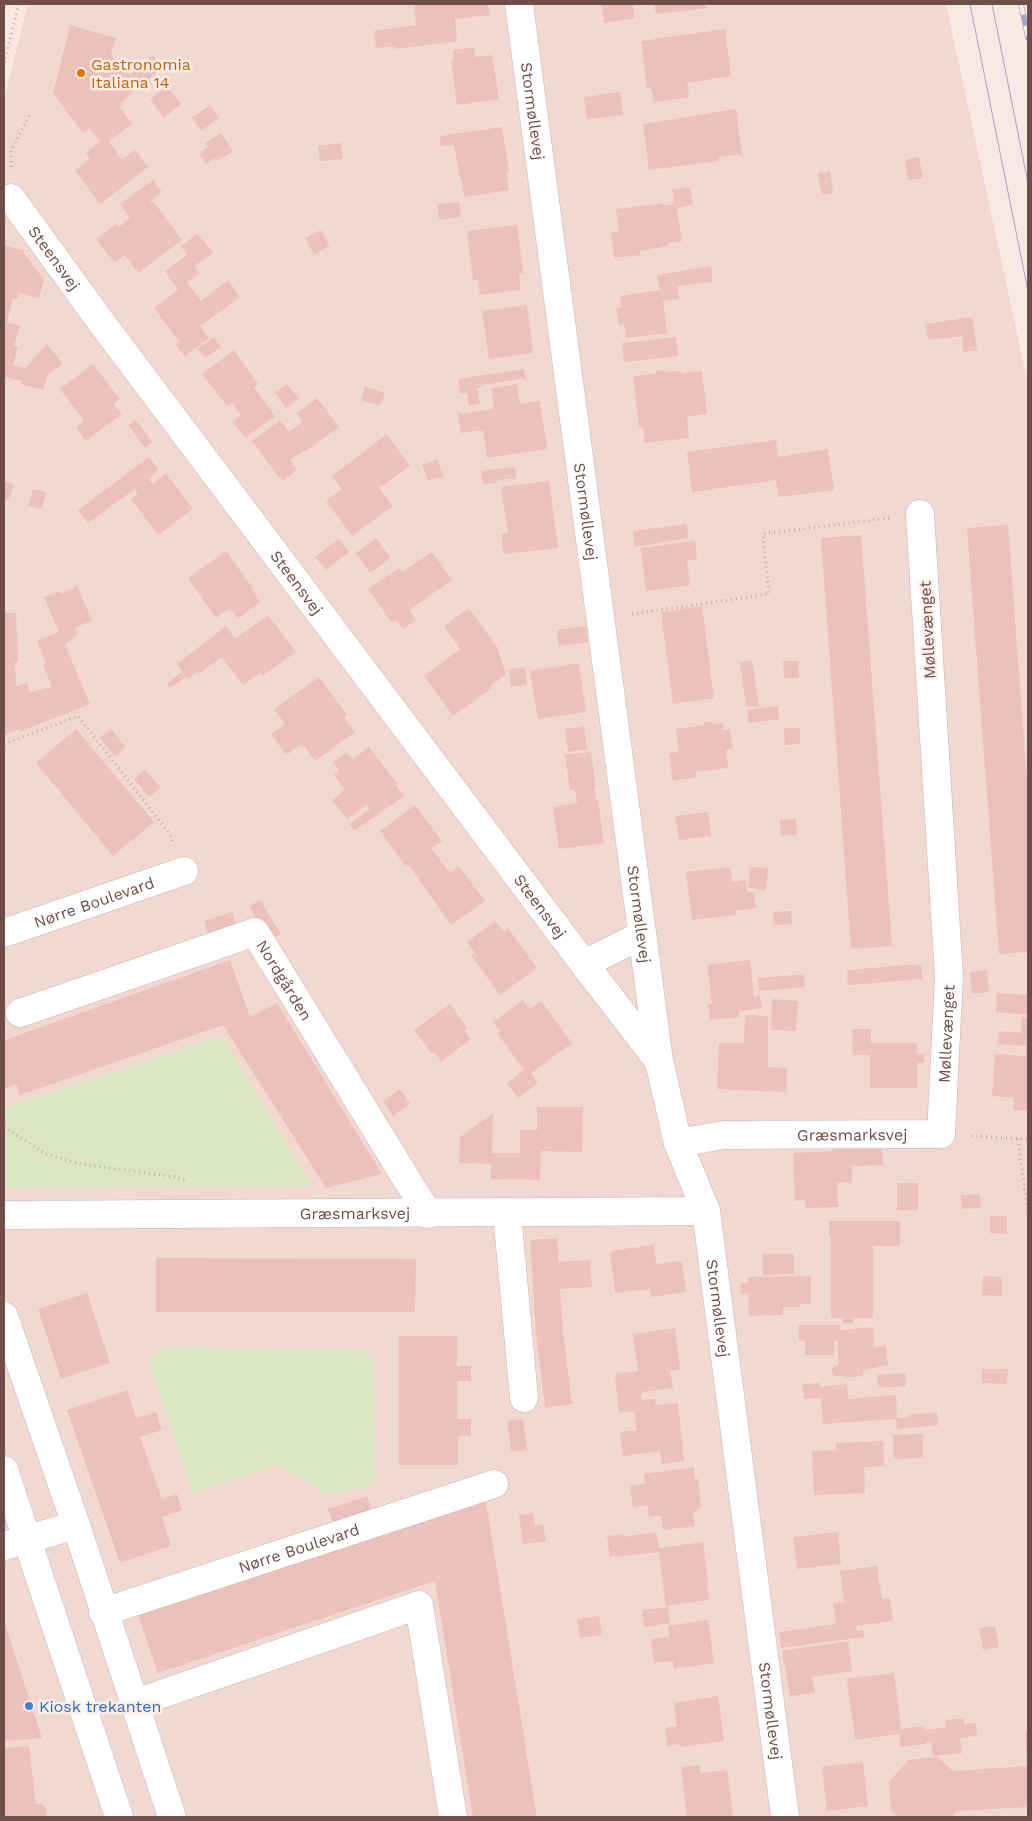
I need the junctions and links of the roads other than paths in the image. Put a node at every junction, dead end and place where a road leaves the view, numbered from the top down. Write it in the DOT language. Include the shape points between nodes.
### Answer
graph roads {
  1 [pos="519,4"];
  2 [pos="11,198"];
  3 [pos="920,514"];
  4 [pos="184,870"];
  5 [pos="4,933"];
  6 [pos="642,935"];
  7 [pos="584,964"];
  8 [pos="20,1014"];
  9 [pos="659,1061"];
  10 [pos="941,1134"];
  11 [pos="678,1143"];
  12 [pos="706,1211"];
  13 [pos="507,1213"];
  14 [pos="428,1214"];
  15 [pos="4,1216"];
  16 [pos="4,1316"];
  17 [pos="524,1398"];
  18 [pos="4,1470"];
  19 [pos="494,1484"];
  20 [pos="76,1525"];
  21 [pos="15,1542"];
  22 [pos="103,1612"];
  23 [pos="133,1704"];
  24 [pos="119,1817"];
  25 [pos="172,1817"];
  26 [pos="453,1817"];
  27 [pos="784,1817"];
  1 -- 6 [label="street, Stormøllevej"];
  2 -- 7 [label="street, Steensvej"];
  3 -- 10 [label="street, Møllevænget" via="948,977"];
  4 -- 5 [label="street, Nørre Boulevard"];
  6 -- 7 [label="street"];
  6 -- 9 [label="street, Stormøllevej"];
  7 -- 9 [label="street, Steensvej"];
  8 -- 14 [label="street, Nordgården" via="255,932"];
  9 -- 11 [label="street, Stormøllevej"];
  10 -- 11 [label="street, Græsmarksvej" via="724,1135"];
  11 -- 12 [label="street, Stormøllevej"];
  12 -- 13 [label="street, Græsmarksvej"];
  12 -- 27 [label="street, Stormøllevej"];
  13 -- 14 [label="street, Græsmarksvej"];
  13 -- 17 [label="street"];
  14 -- 15 [label="street, Græsmarksvej"];
  16 -- 20 [label="street"];
  18 -- 21 [label="street"];
  19 -- 22 [label="street, Nørre Boulevard"];
  20 -- 21 [label="street"];
  20 -- 22 [label="street"];
  21 -- 24 [label="street"];
  22 -- 23 [label="street"];
  23 -- 25 [label="street"];
  23 -- 26 [label="street" via="419,1605"];
}
